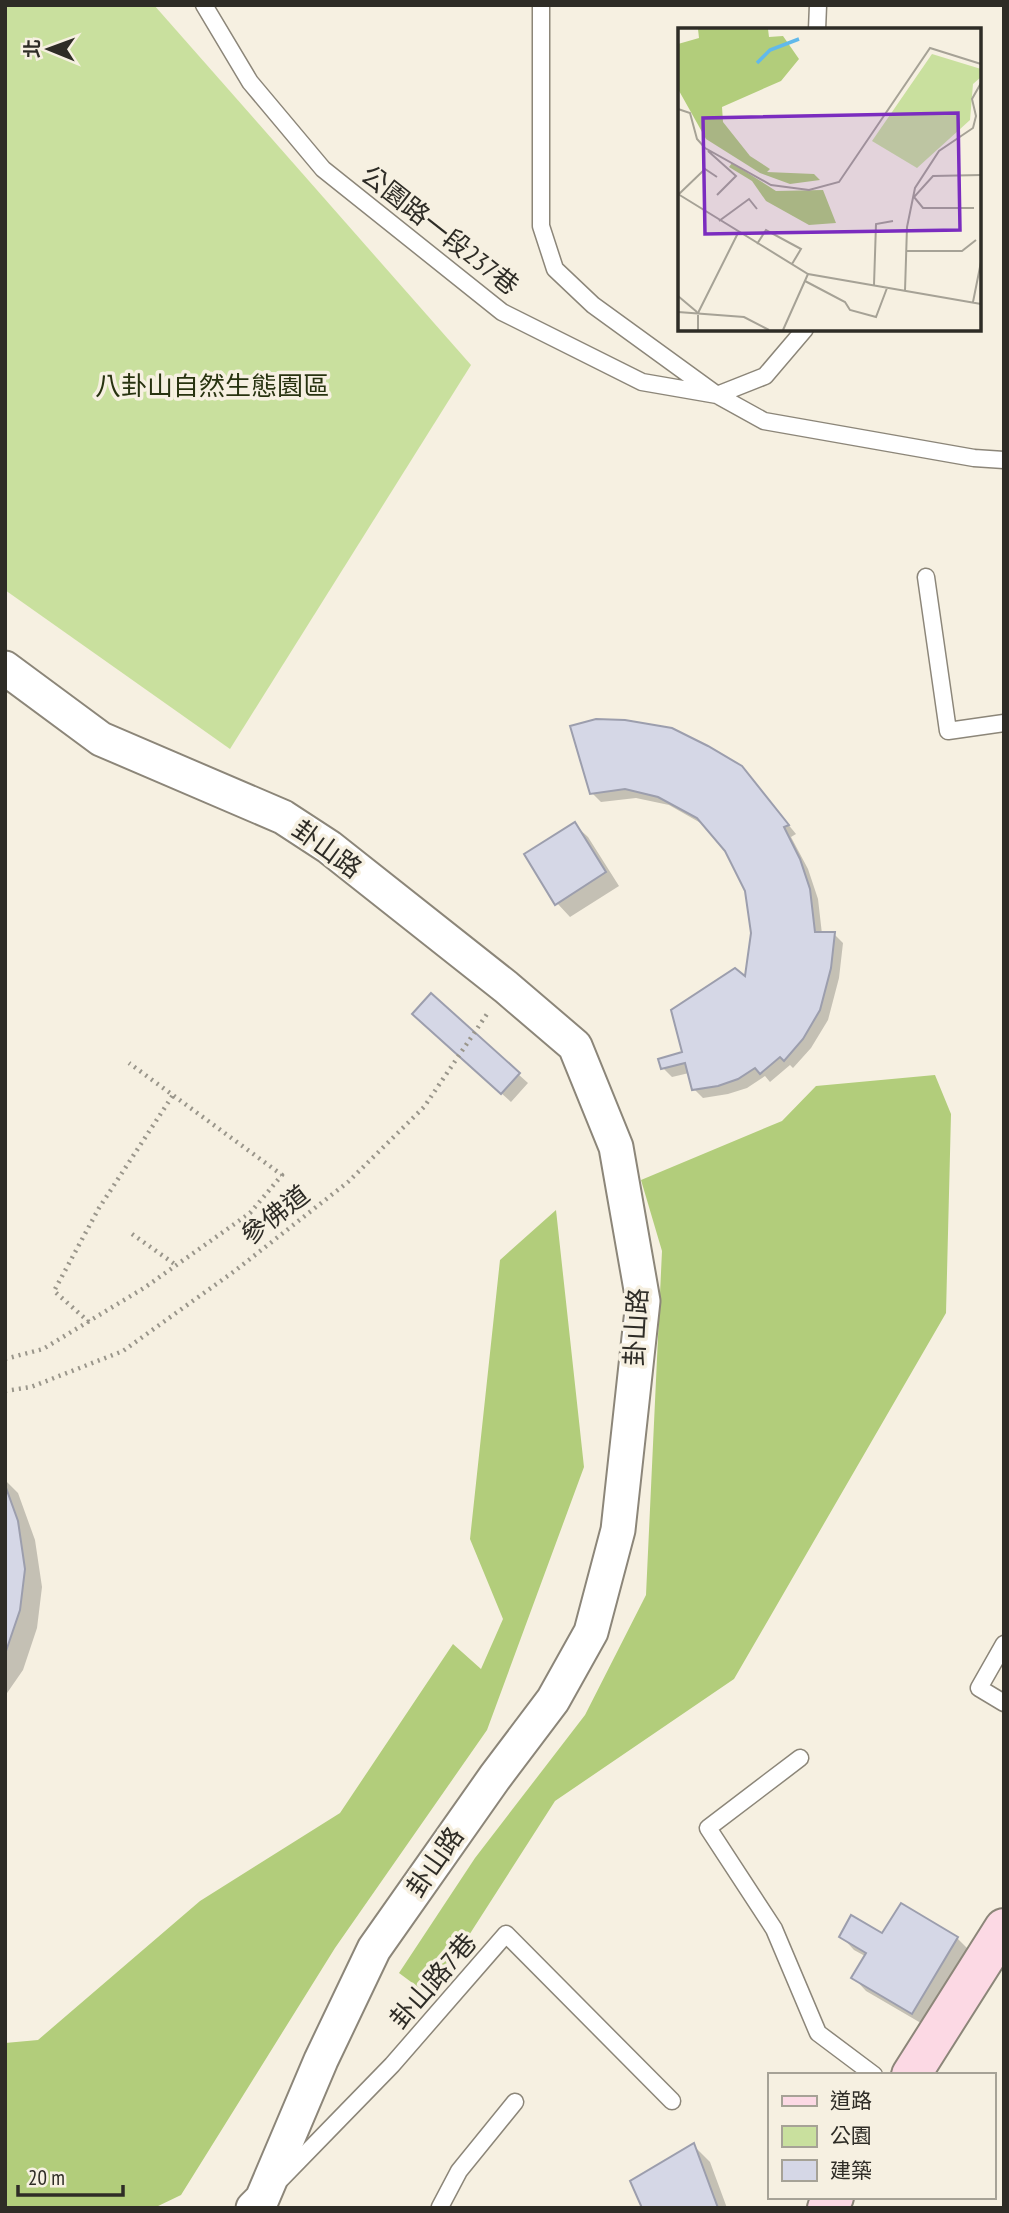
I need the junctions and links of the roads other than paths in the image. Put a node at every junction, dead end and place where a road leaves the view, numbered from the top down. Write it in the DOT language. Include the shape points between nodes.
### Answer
graph roads {
  1 [pos="204,5"];
  2 [pos="541,5"];
  3 [pos="818,5"];
  4 [pos="817,28"];
  5 [pos="803,331"];
  6 [pos="717,395"];
  7 [pos="1004,460"];
  8 [pos="926,577"];
  9 [pos="5,668"];
  10 [pos="1004,723"];
  11 [pos="1004,1644"];
  12 [pos="1004,1703"];
  13 [pos="800,1758"];
  14 [pos="1004,1928"];
  15 [pos="871,2073"];
  16 [pos="912,2073"];
  17 [pos="672,2101"];
  18 [pos="514,2102"];
  19 [pos="258,2203"];
  20 [pos="441,2208"];
  1 -- 6 [label="lane, 公園路一段237巷" via="250,82 323,169 502,312 642,382"];
  2 -- 6 [label="lane, 公園路一段237巷" via="541,226 555,270 593,305"];
  3 -- 4 [label="lane"];
  5 -- 6 [label="lane" via="765,376"];
  6 -- 7 [label="lane, 公園路一段237巷" via="764,421"];
  8 -- 10 [label="lane" via="948,731"];
  9 -- 19 [label="street, 卦山路" via="101,739 283,817 329,847 575,1046 616,1147 643,1301 618,1530 592,1632 553,1700 373,1950"];
  11 -- 12 [label="lane" via="979,1688"];
  13 -- 15 [label="lane" via="708,1828 774,1929 818,2033"];
  14 -- 16 [label="main road"];
  17 -- 19 [label="lane, 卦山路7巷" via="506,1934 392,2065"];
  18 -- 20 [label="lane" via="459,2171"];
}
